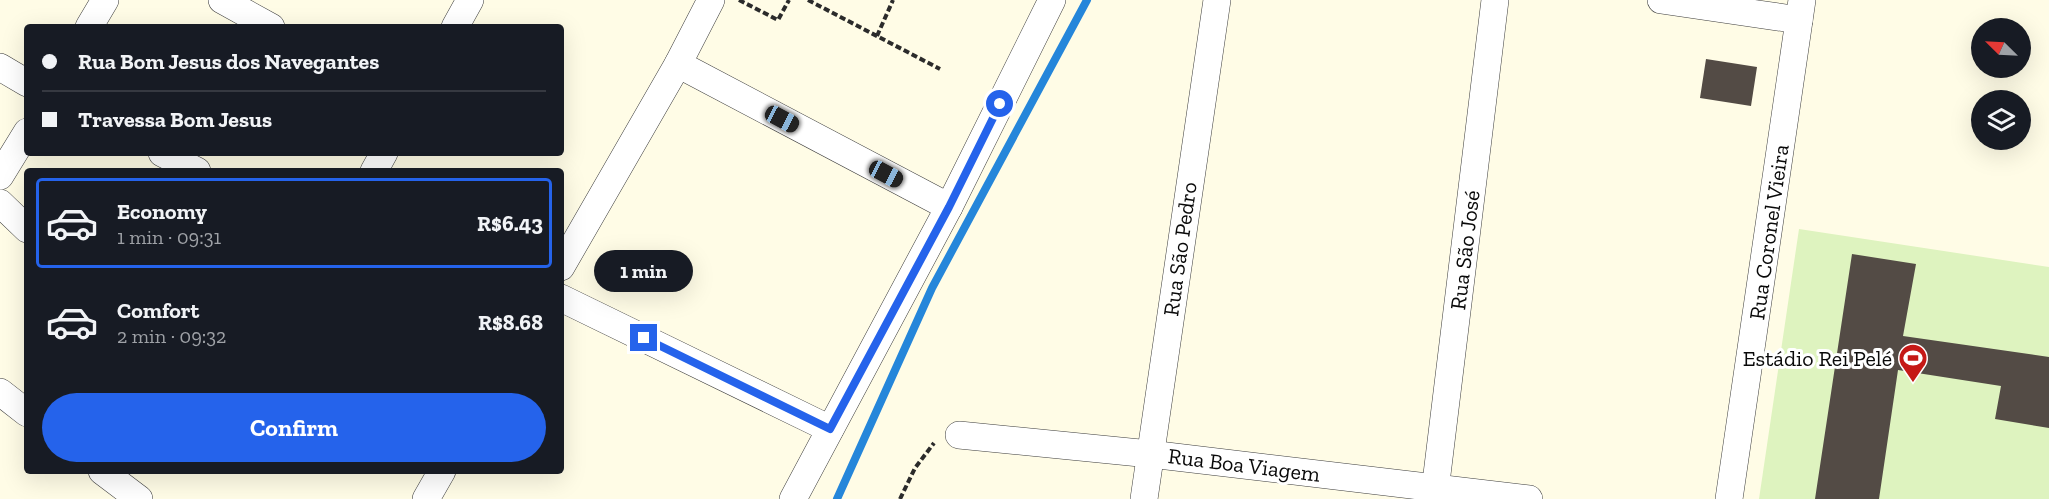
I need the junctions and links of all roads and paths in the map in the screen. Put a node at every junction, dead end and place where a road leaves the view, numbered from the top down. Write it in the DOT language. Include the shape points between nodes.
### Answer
graph roads {
  1 [pos="105,0"];
  2 [pos="222,0"];
  3 [pos="470,0"];
  4 [pos="711,0"];
  5 [pos="739,0"];
  6 [pos="789,0"];
  7 [pos="808,0"];
  8 [pos="893,0"];
  9 [pos="1053,0"];
  10 [pos="1217,0"];
  11 [pos="1495,0"];
  12 [pos="1661,0"];
  13 [pos="1800,10"];
  14 [pos="91,24"];
  15 [pos="266,24"];
  16 [pos="457,24"];
  17 [pos="877,36"];
  18 [pos="678,64"];
  19 [pos="0,67"];
  20 [pos="940,69"];
  21 [pos="24,81"];
  22 [pos="24,137"];
  23 [pos="168,156"];
  24 [pos="191,168"];
  25 [pos="0,176"];
  26 [pos="0,203"];
  27 [pos="949,207"];
  28 [pos="24,226"];
  29 [pos="564,262"];
  30 [pos="564,299"];
  31 [pos="0,392"];
  32 [pos="24,411"];
  33 [pos="830,429"];
  34 [pos="959,435"];
  35 [pos="1150,454"];
  36 [pos="106,474"];
  37 [pos="440,474"];
  38 [pos="1435,494"];
  39 [pos="139,499"];
  40 [pos="426,499"];
  41 [pos="793,499"];
  42 [pos="900,499"];
  43 [pos="1144,499"];
  44 [pos="1529,499"];
  45 [pos="1729,499"];
  1 -- 14 [label="street"];
  2 -- 15 [label="street"];
  3 -- 16 [label="street"];
  4 -- 18 [label="street"];
  5 -- 6 [label="path" via="778,20"];
  7 -- 17 [label="path"];
  8 -- 17 [label="path"];
  9 -- 27 [label="street"];
  10 -- 35 [label="street, Rua São Pedro"];
  11 -- 38 [label="street, Rua São José"];
  12 -- 13 [label="street"];
  13 -- 45 [label="street, Rua Coronel Vieira"];
  17 -- 20 [label="path"];
  18 -- 27 [label="street"];
  18 -- 29 [label="street"];
  19 -- 21 [label="street"];
  22 -- 25 [label="street"];
  23 -- 24 [label="street"];
  26 -- 28 [label="street"];
  27 -- 33 [label="street"];
  30 -- 33 [label="street"];
  31 -- 32 [label="street"];
  33 -- 41 [label="street"];
  34 -- 35 [label="street, Rua Boa Viagem"];
  34 -- 42 [label="path" via="946,435 934,442"];
  35 -- 38 [label="street, Rua Boa Viagem"];
  35 -- 43 [label="street, Rua São Pedro"];
  36 -- 39 [label="street"];
  37 -- 40 [label="street"];
  38 -- 44 [label="street, Rua Boa Viagem"];
}
